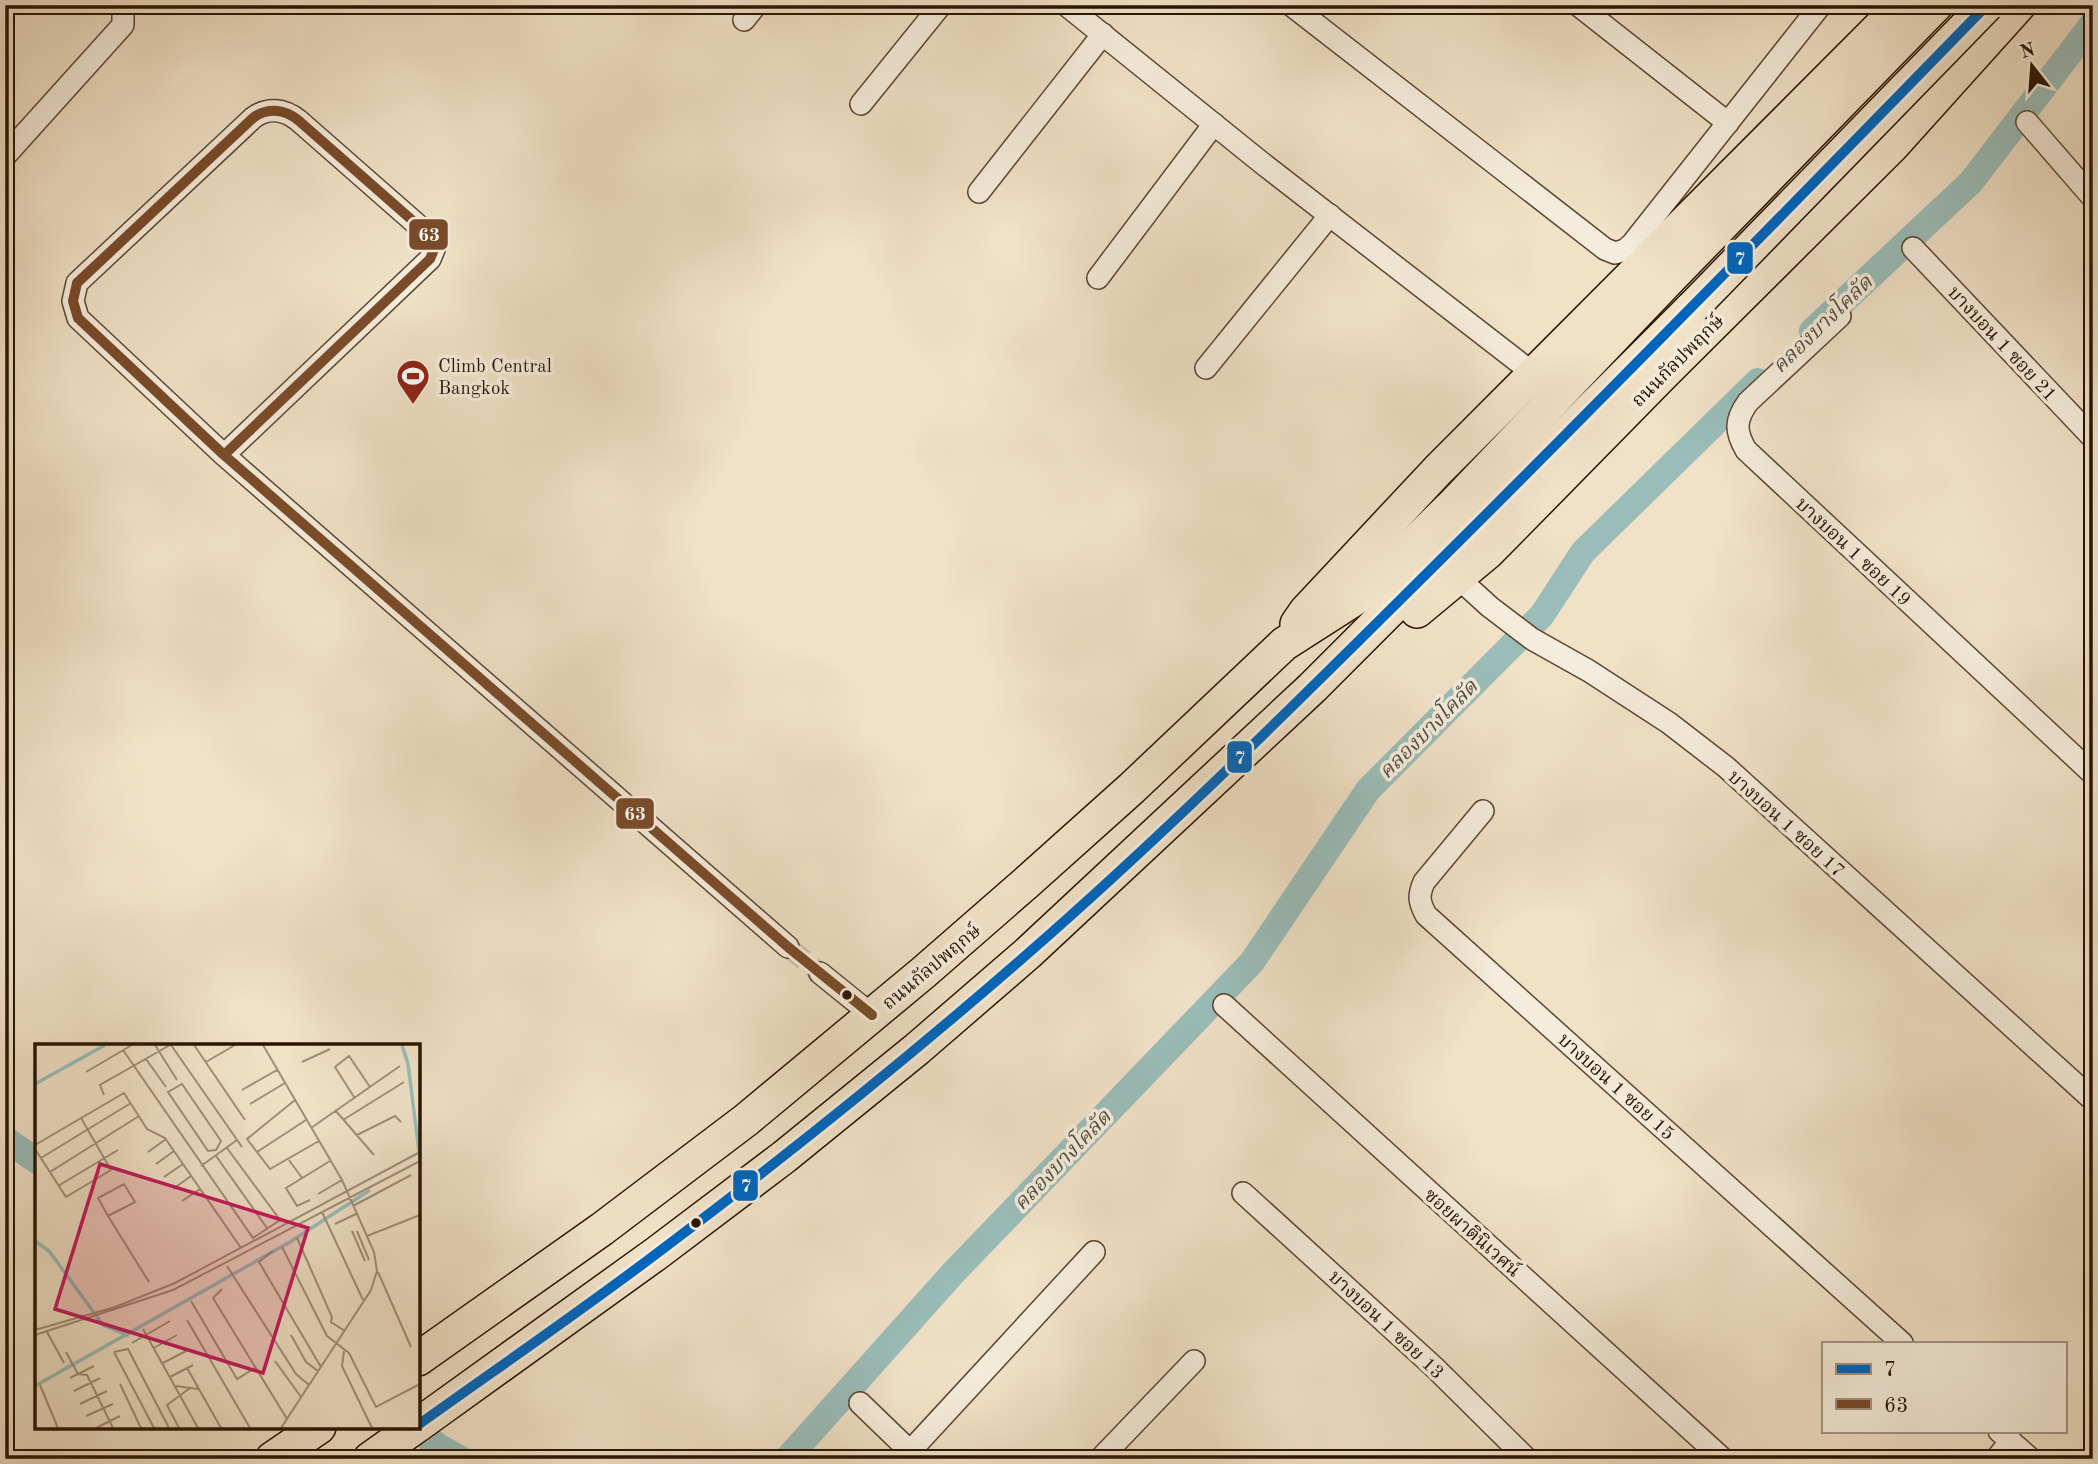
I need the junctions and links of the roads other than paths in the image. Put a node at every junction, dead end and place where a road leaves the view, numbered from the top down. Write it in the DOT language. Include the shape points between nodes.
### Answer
graph roads {
  1 [pos="121,5"];
  2 [pos="941,5"];
  3 [pos="1066,5"];
  4 [pos="1291,5"];
  5 [pos="1578,5"];
  6 [pos="1818,5"];
  7 [pos="1902,5"];
  8 [pos="1936,5"];
  9 [pos="1969,5"];
  10 [pos="1987,5"];
  11 [pos="2019,5"];
  12 [pos="1102,34"];
  13 [pos="1984,44"];
  14 [pos="861,104"];
  15 [pos="2027,122"];
  16 [pos="1728,123"];
  17 [pos="1214,124"];
  18 [pos="5,156"];
  19 [pos="979,191"];
  20 [pos="2093,198"];
  21 [pos="1330,215"];
  22 [pos="1913,248"];
  23 [pos="1098,278"];
  24 [pos="1840,316"];
  25 [pos="1206,368"];
  26 [pos="1534,374"];
  27 [pos="2093,438"];
  28 [pos="224,455"];
  29 [pos="1457,577"];
  30 [pos="1284,644"];
  31 [pos="1311,688"];
  32 [pos="2093,774"];
  33 [pos="1483,811"];
  34 [pos="788,947"];
  35 [pos="820,973"];
  36 [pos="1224,1005"];
  37 [pos="872,1015"];
  38 [pos="2093,1100"];
  39 [pos="1243,1193"];
  40 [pos="1094,1252"];
  41 [pos="1901,1342"];
  42 [pos="420,1358"];
  43 [pos="1194,1362"];
  44 [pos="860,1403"];
  45 [pos="420,1424"];
  46 [pos="316,1429"];
  47 [pos="413,1429"];
  48 [pos="2006,1436"];
  49 [pos="911,1457"];
  50 [pos="272,1459"];
  51 [pos="370,1459"];
  52 [pos="1100,1459"];
  53 [pos="1527,1459"];
  54 [pos="1723,1459"];
  55 [pos="1996,1459"];
  56 [pos="2031,1459"];
  1 -- 18 [label="street" via="123,25"];
  2 -- 14 [label="street"];
  3 -- 12 [label="street"];
  4 -- 16 [label="street" via="1615,253 1632,244"];
  5 -- 16 [label="street"];
  6 -- 16 [label="street"];
  7 -- 26 [label="main road, ถนนกัลปพฤกษ์"];
  8 -- 30 [label="main road, ถนนกัลปพฤกษ์" via="1455,503 1362,594"];
  9 -- 13 [label="main road" via="1982,20"];
  10 -- 31 [label="main road, ถนนกัลปพฤกษ์, bridge"];
  11 -- 13 [label="main road, ถนนกัลปพฤกษ์"];
  12 -- 17 [label="street"];
  12 -- 19 [label="street"];
  13 -- 29 [label="main road, ถนนกัลปพฤกษ์" via="1893,145 1488,552"];
  15 -- 20 [label="street"];
  17 -- 21 [label="street"];
  17 -- 23 [label="street"];
  21 -- 25 [label="street"];
  21 -- 26 [label="street"];
  22 -- 27 [label="street, บางบอน 1 ซอย 21"];
  24 -- 32 [label="street, บางบอน 1 ซอย 19" via="1748,402 1736,425 1738,436 1746,450"];
  26 -- 30 [label="main road, ถนนกัลปพฤกษ์" via="1360,552 1306,611"];
  28 -- 28 [label="street" via="430,259 435,247 429,235 298,120 281,111 262,112 253,118 77,283 73,294 82,323"];
  28 -- 34 [label="street"];
  29 -- 31 [label="main road, ถนนกัลปพฤกษ์" via="1362,658"];
  29 -- 38 [label="street, บางบอน 1 ซอย 17" via="1532,639 1669,723 1726,768"];
  30 -- 37 [label="main road, ถนนกัลปพฤกษ์" via="1026,884"];
  31 -- 45 [label="main road, ถนนกัลปพฤกษ์" via="1028,953 917,1049 657,1253"];
  33 -- 41 [label="street, บางบอน 1 ซอย 15" via="1424,882 1419,895 1426,915"];
  35 -- 37 [label="street"];
  36 -- 54 [label="street, ซอยผาตินิเวศน์"];
  37 -- 42 [label="main road, ถนนกัลปพฤกษ์" via="746,1120 603,1229"];
  39 -- 53 [label="street, บางบอน 1 ซอย 13" via="1434,1367"];
  40 -- 49 [label="street"];
  43 -- 52 [label="street"];
  44 -- 49 [label="street"];
  46 -- 50 [label="main road"];
  47 -- 51 [label="main road, ถนนกัลปพฤกษ์"];
  48 -- 55 [label="street"];
  48 -- 56 [label="street"];
}
